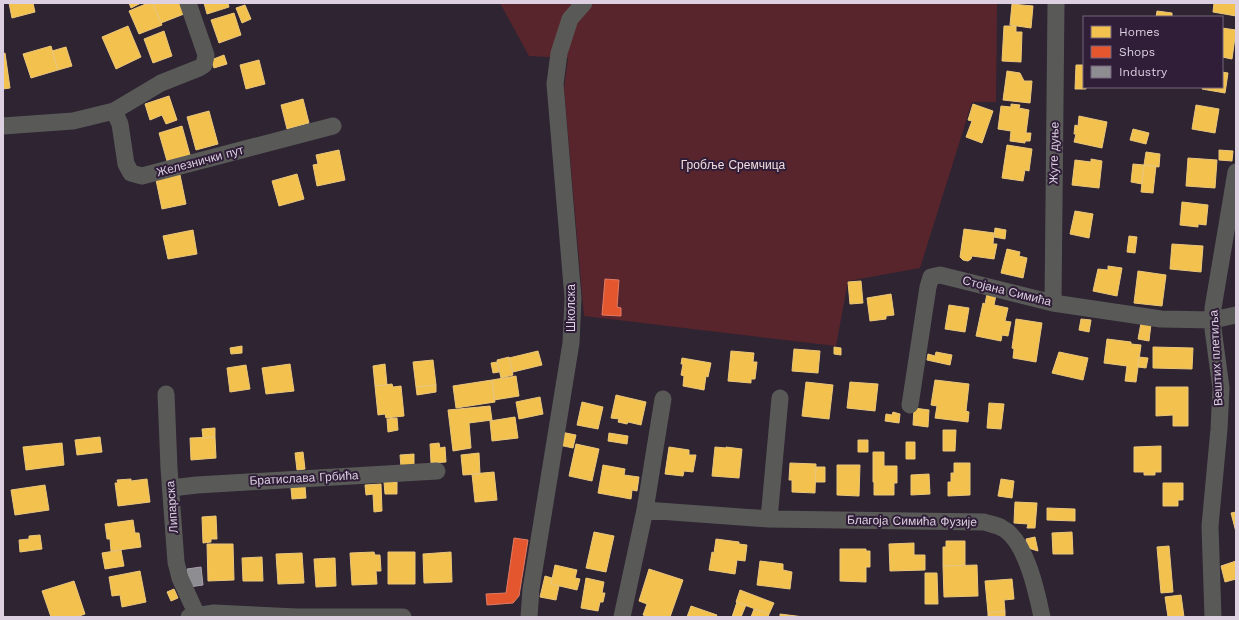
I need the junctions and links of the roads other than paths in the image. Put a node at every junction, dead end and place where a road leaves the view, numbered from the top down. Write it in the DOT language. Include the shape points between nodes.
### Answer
graph roads {
  1 [pos="188,3"];
  2 [pos="584,3"];
  3 [pos="1056,3"];
  4 [pos="114,111"];
  5 [pos="3,126"];
  6 [pos="333,126"];
  7 [pos="1236,172"];
  8 [pos="1053,303"];
  9 [pos="1236,316"];
  10 [pos="1213,320"];
  11 [pos="166,394"];
  12 [pos="780,398"];
  13 [pos="663,399"];
  14 [pos="910,405"];
  15 [pos="437,471"];
  16 [pos="171,488"];
  17 [pos="645,510"];
  18 [pos="769,519"];
  19 [pos="193,616"];
  20 [pos="385,616"];
  21 [pos="297,617"];
  22 [pos="403,617"];
  23 [pos="529,617"];
  24 [pos="622,617"];
  25 [pos="1042,617"];
  26 [pos="1212,617"];
  1 -- 4 [label="street" via="206,55 204,65 162,83"];
  2 -- 23 [label="street, Школска" via="570,19 559,53 555,84 573,298 570,350 531,589"];
  3 -- 8 [label="street, Жуте дуње"];
  4 -- 5 [label="street" via="72,121"];
  4 -- 6 [label="street, Железнички пут" via="120,124 126,164 131,173 142,176"];
  7 -- 10 [label="street, Вештих плетиља" via="1214,299"];
  8 -- 10 [label="street, Стојана Симића" via="1161,319"];
  8 -- 14 [label="street, Стојана Симића" via="940,275 931,277"];
  9 -- 10 [label="street, Стојана Симића"];
  10 -- 26 [label="street, Вештих плетиља" via="1221,388 1210,526"];
  11 -- 16 [label="street, Липарска"];
  12 -- 18 [label="street"];
  13 -- 17 [label="street"];
  15 -- 16 [label="street, Братислава Грбића"];
  16 -- 19 [label="street, Липарска" via="176,562"];
  17 -- 18 [label="street, Благоја Симића Фузије"];
  17 -- 24 [label="street"];
  18 -- 25 [label="street, Благоја Симића Фузије" via="962,521 984,522 1003,528 1014,538 1023,553 1033,578"];
  19 -- 21 [label="street" via="214,613"];
  20 -- 21 [label="street"];
  20 -- 22 [label="street"];
}
